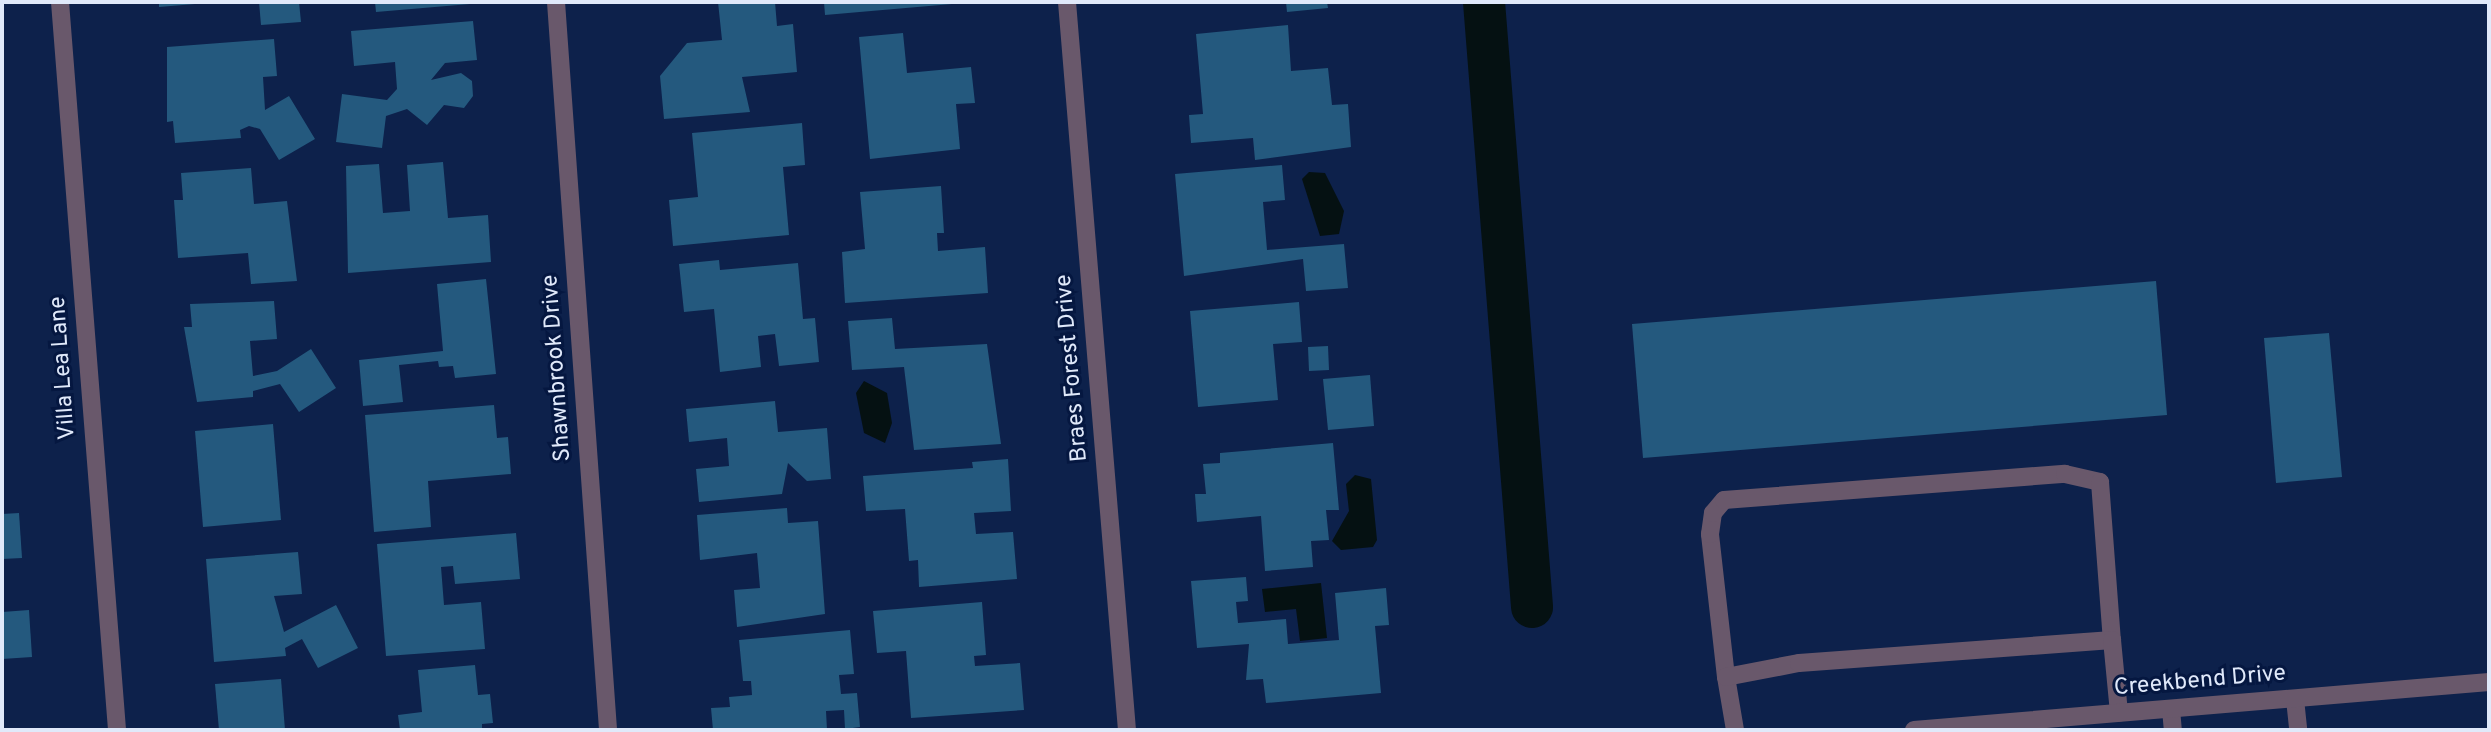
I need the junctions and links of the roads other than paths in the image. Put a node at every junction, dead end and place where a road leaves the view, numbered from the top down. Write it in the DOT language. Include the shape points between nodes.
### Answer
graph roads {
  1 [pos="61,2"];
  2 [pos="556,2"];
  3 [pos="1067,2"];
  4 [pos="2112,640"];
  5 [pos="1726,677"];
  6 [pos="2489,682"];
  7 [pos="2295,699"];
  8 [pos="2171,709"];
  9 [pos="2119,713"];
  10 [pos="117,730"];
  11 [pos="608,730"];
  12 [pos="1127,730"];
  13 [pos="1735,730"];
  14 [pos="1914,730"];
  15 [pos="2173,730"];
  16 [pos="2298,730"];
  1 -- 10 [label="street, Villa Lea Lane"];
  2 -- 11 [label="street, Shawnbrook Drive"];
  3 -- 12 [label="street, Braes Forest Drive"];
  4 -- 5 [label="street" via="1798,663"];
  4 -- 5 [label="street" via="2100,482 2065,474 1724,500 1713,513 1710,534"];
  4 -- 9 [label="street"];
  5 -- 13 [label="street"];
  6 -- 7 [label="street, Creekbend Drive"];
  7 -- 8 [label="street, Creekbend Drive"];
  7 -- 16 [label="street"];
  8 -- 9 [label="street, Creekbend Drive"];
  8 -- 15 [label="street"];
  9 -- 14 [label="street, Creekbend Drive"];
}
